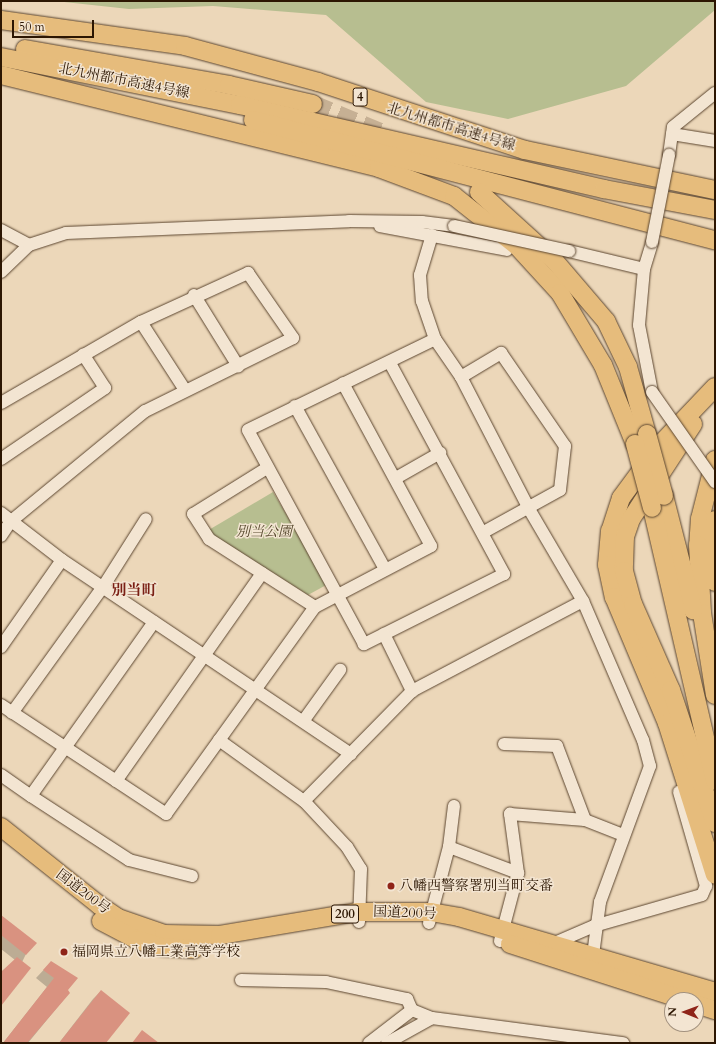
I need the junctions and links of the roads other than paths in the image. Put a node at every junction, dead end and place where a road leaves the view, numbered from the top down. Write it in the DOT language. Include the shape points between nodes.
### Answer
graph roads {
  1 [pos="1,20"];
  2 [pos="1,45"];
  3 [pos="1,57"];
  4 [pos="86,73"];
  5 [pos="1,75"];
  6 [pos="715,92"];
  7 [pos="313,104"];
  8 [pos="672,134"];
  9 [pos="715,141"];
  10 [pos="556,158"];
  11 [pos="715,178"];
  12 [pos="715,190"];
  13 [pos="479,192"];
  14 [pos="715,210"];
  15 [pos="349,221"];
  16 [pos="1,230"];
  17 [pos="432,235"];
  18 [pos="715,240"];
  19 [pos="29,245"];
  20 [pos="507,250"];
  21 [pos="18,253"];
  22 [pos="1,262"];
  23 [pos="644,269"];
  24 [pos="1,272"];
  25 [pos="194,295"];
  26 [pos="141,322"];
  27 [pos="435,339"];
  28 [pos="83,354"];
  29 [pos="390,363"];
  30 [pos="238,366"];
  31 [pos="461,377"];
  32 [pos="343,383"];
  33 [pos="715,388"];
  34 [pos="185,390"];
  35 [pos="1,403"];
  36 [pos="295,406"];
  37 [pos="641,439"];
  38 [pos="440,453"];
  39 [pos="1,459"];
  40 [pos="715,460"];
  41 [pos="267,468"];
  42 [pos="396,478"];
  43 [pos="715,482"];
  44 [pos="658,502"];
  45 [pos="529,509"];
  46 [pos="1,513"];
  47 [pos="146,519"];
  48 [pos="715,520"];
  49 [pos="11,521"];
  50 [pos="484,532"];
  51 [pos="1,536"];
  52 [pos="62,560"];
  53 [pos="385,569"];
  54 [pos="262,573"];
  55 [pos="715,582"];
  56 [pos="103,587"];
  57 [pos="340,595"];
  58 [pos="583,601"];
  59 [pos="315,607"];
  60 [pos="154,622"];
  61 [pos="384,634"];
  62 [pos="1,647"];
  63 [pos="207,656"];
  64 [pos="340,670"];
  65 [pos="254,688"];
  66 [pos="412,691"];
  67 [pos="715,695"];
  68 [pos="715,699"];
  69 [pos="1,705"];
  70 [pos="12,713"];
  71 [pos="304,720"];
  72 [pos="219,740"];
  73 [pos="504,744"];
  74 [pos="64,748"];
  75 [pos="350,754"];
  76 [pos="1,775"];
  77 [pos="116,781"];
  78 [pos="715,781"];
  79 [pos="679,792"];
  80 [pos="31,796"];
  81 [pos="304,801"];
  82 [pos="454,806"];
  83 [pos="585,820"];
  84 [pos="715,823"];
  85 [pos="1,827"];
  86 [pos="623,836"];
  87 [pos="1,840"];
  88 [pos="449,847"];
  89 [pos="518,873"];
  90 [pos="715,875"];
  91 [pos="192,876"];
  92 [pos="359,917"];
  93 [pos="430,917"];
  94 [pos="594,926"];
  95 [pos="502,935"];
  96 [pos="549,950"];
  97 [pos="593,955"];
  98 [pos="242,980"];
  99 [pos="715,992"];
  100 [pos="664,993"];
  101 [pos="704,1007"];
  102 [pos="412,1010"];
  103 [pos="715,1010"];
  104 [pos="432,1018"];
  105 [pos="603,1042"];
  106 [pos="369,1043"];
  107 [pos="387,1043"];
  108 [pos="623,1043"];
  1 -- 10 [label="highway, 北九州都市高速4号線 / 4" via="134,37 238,59"];
  2 -- 7 [label="highway" via="229,85"];
  3 -- 4 [label="highway, 北九州都市高速4号線"];
  4 -- 14 [label="highway, 北九州都市高速4号線" via="240,105 604,189"];
  4 -- 18 [label="highway"];
  5 -- 37 [label="highway" via="378,168 454,196 517,246 564,299 603,365"];
  6 -- 8 [label="street" via="673,127"];
  8 -- 9 [label="street"];
  8 -- 23 [label="street, bridge" via="652,242"];
  10 -- 11 [label="highway"];
  10 -- 12 [label="highway, 北九州都市高速4号線 / 4"];
  13 -- 37 [label="highway" via="558,264 606,321 628,367"];
  15 -- 17 [label="street"];
  15 -- 19 [label="street" via="66,234"];
  15 -- 23 [label="street, bridge" via="422,222 454,226"];
  16 -- 19 [label="street"];
  17 -- 20 [label="street"];
  17 -- 27 [label="street" via="420,275 422,301"];
  19 -- 21 [label="street"];
  21 -- 22 [label="street"];
  21 -- 24 [label="street"];
  23 -- 43 [label="street, bridge" via="639,325 652,392 659,407"];
  25 -- 26 [label="street"];
  25 -- 30 [label="street"];
  25 -- 30 [label="street" via="248,272 293,338"];
  26 -- 28 [label="street"];
  26 -- 34 [label="street"];
  27 -- 29 [label="street"];
  27 -- 31 [label="street"];
  28 -- 35 [label="street"];
  28 -- 39 [label="street" via="105,388"];
  29 -- 32 [label="street"];
  29 -- 38 [label="street"];
  30 -- 34 [label="street"];
  31 -- 45 [label="street"];
  31 -- 45 [label="street" via="501,352 565,446 560,490"];
  32 -- 36 [label="street"];
  32 -- 42 [label="street"];
  33 -- 84 [label="highway" via="631,519 624,554 633,604 671,690"];
  33 -- 90 [label="highway" via="660,445 621,498 610,531 607,565 614,597 667,722"];
  34 -- 49 [label="street" via="144,411"];
  36 -- 41 [label="street" via="248,430"];
  36 -- 53 [label="street"];
  37 -- 44 [label="highway, bridge"];
  38 -- 42 [label="street"];
  38 -- 50 [label="street"];
  40 -- 67 [label="highway" via="700,519 698,545 702,613"];
  41 -- 54 [label="street" via="193,514 209,539"];
  41 -- 57 [label="street"];
  42 -- 53 [label="street" via="431,546"];
  44 -- 68 [label="highway"];
  44 -- 78 [label="highway"];
  45 -- 50 [label="street"];
  45 -- 58 [label="street"];
  46 -- 49 [label="street"];
  47 -- 56 [label="street"];
  48 -- 55 [label="highway"];
  49 -- 51 [label="street"];
  49 -- 52 [label="street"];
  50 -- 61 [label="street" via="504,574"];
  52 -- 56 [label="street"];
  52 -- 62 [label="street"];
  53 -- 57 [label="street"];
  54 -- 59 [label="street"];
  54 -- 63 [label="street"];
  56 -- 60 [label="street"];
  56 -- 70 [label="street"];
  57 -- 59 [label="street"];
  57 -- 61 [label="street" via="364,644"];
  58 -- 66 [label="street"];
  58 -- 86 [label="street" via="643,740 650,766"];
  59 -- 65 [label="street"];
  60 -- 63 [label="street"];
  60 -- 74 [label="street"];
  61 -- 66 [label="street"];
  63 -- 65 [label="street"];
  63 -- 77 [label="street"];
  64 -- 71 [label="street"];
  65 -- 71 [label="street"];
  65 -- 72 [label="street"];
  66 -- 75 [label="street"];
  69 -- 70 [label="street"];
  70 -- 74 [label="street"];
  71 -- 75 [label="street"];
  72 -- 77 [label="street" via="166,814"];
  72 -- 81 [label="street"];
  73 -- 83 [label="street" via="557,746"];
  74 -- 77 [label="street"];
  74 -- 80 [label="street"];
  75 -- 81 [label="street"];
  76 -- 80 [label="street"];
  79 -- 94 [label="street" via="706,886 702,895"];
  80 -- 91 [label="street" via="129,860"];
  81 -- 92 [label="street" via="347,848 361,869"];
  82 -- 88 [label="street"];
  83 -- 86 [label="street"];
  83 -- 89 [label="street" via="510,814"];
  85 -- 92 [label="highway, 国道200号 / 200" via="98,905 118,918 164,934 220,935"];
  86 -- 94 [label="street"];
  87 -- 92 [label="highway, 国道200号 / 200" via="105,923 137,940 162,947 216,948"];
  88 -- 89 [label="street"];
  88 -- 93 [label="street"];
  89 -- 95 [label="street"];
  92 -- 93 [label="highway, 国道200号 / 200"];
  93 -- 95 [label="highway, 国道200号 / 200"];
  94 -- 96 [label="street"];
  94 -- 97 [label="street"];
  95 -- 96 [label="highway, 国道200号 / 200"];
  96 -- 97 [label="highway, 国道200号 / 200"];
  96 -- 100 [label="highway, 国道200号 / 200"];
  97 -- 99 [label="highway, 国道200号 / 200"];
  98 -- 102 [label="street" via="326,982 407,999"];
  101 -- 103 [label="highway"];
  102 -- 104 [label="street"];
  102 -- 106 [label="street"];
  104 -- 105 [label="street"];
  104 -- 107 [label="street"];
  105 -- 108 [label="street"];
}
